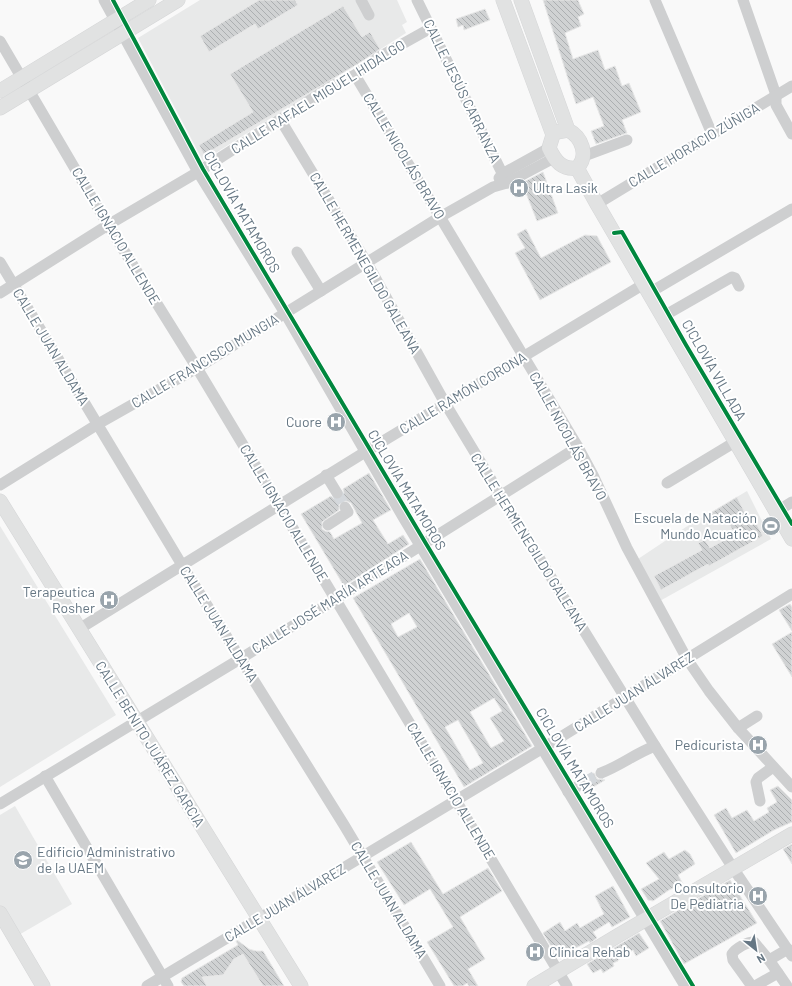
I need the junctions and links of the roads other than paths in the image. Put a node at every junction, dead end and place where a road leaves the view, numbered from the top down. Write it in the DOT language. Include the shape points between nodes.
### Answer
graph roads {
  1 [pos="104,0"];
  2 [pos="150,0"];
  3 [pos="178,0"];
  4 [pos="361,0"];
  5 [pos="417,0"];
  6 [pos="503,0"];
  7 [pos="521,0"];
  8 [pos="654,0"];
  9 [pos="743,0"];
  10 [pos="369,15"];
  11 [pos="115,20"];
  12 [pos="431,28"];
  13 [pos="122,34"];
  14 [pos="0,41"];
  15 [pos="355,75"];
  16 [pos="22,77"];
  17 [pos="792,86"];
  18 [pos="30,90"];
  19 [pos="0,91"];
  20 [pos="776,95"];
  21 [pos="0,108"];
  22 [pos="280,120"];
  23 [pos="568,130"];
  24 [pos="712,134"];
  25 [pos="792,134"];
  26 [pos="627,140"];
  27 [pos="552,147"];
  28 [pos="580,162"];
  29 [pos="198,172"];
  30 [pos="504,178"];
  31 [pos="597,204"];
  32 [pos="792,209"];
  33 [pos="440,217"];
  34 [pos="108,226"];
  35 [pos="297,252"];
  36 [pos="0,262"];
  37 [pos="367,263"];
  38 [pos="14,285"];
  39 [pos="739,286"];
  40 [pos="646,288"];
  41 [pos="321,291"];
  42 [pos="0,293"];
  43 [pos="285,313"];
  44 [pos="662,317"];
  45 [pos="524,357"];
  46 [pos="197,368"];
  47 [pos="445,403"];
  48 [pos="98,424"];
  49 [pos="735,442"];
  50 [pos="578,447"];
  51 [pos="364,452"];
  52 [pos="326,475"];
  53 [pos="667,483"];
  54 [pos="0,485"];
  55 [pos="337,493"];
  56 [pos="501,496"];
  57 [pos="0,501"];
  58 [pos="792,502"];
  59 [pos="279,505"];
  60 [pos="345,507"];
  61 [pos="776,512"];
  62 [pos="328,525"];
  63 [pos="792,539"];
  64 [pos="421,545"];
  65 [pos="182,565"];
  66 [pos="792,594"];
  67 [pos="335,598"];
  68 [pos="79,629"];
  69 [pos="240,659"];
  70 [pos="687,659"];
  71 [pos="626,698"];
  72 [pos="757,716"];
  73 [pos="136,721"];
  74 [pos="738,728"];
  75 [pos="655,746"];
  76 [pos="542,748"];
  77 [pos="773,767"];
  78 [pos="601,773"];
  79 [pos="45,776"];
  80 [pos="585,782"];
  81 [pos="792,787"];
  82 [pos="568,792"];
  83 [pos="456,800"];
  84 [pos="760,801"];
  85 [pos="0,804"];
  86 [pos="792,834"];
  87 [pos="363,856"];
  88 [pos="733,868"];
  89 [pos="0,913"];
  90 [pos="259,919"];
  91 [pos="645,920"];
  92 [pos="790,952"];
  93 [pos="769,960"];
  94 [pos="558,972"];
  95 [pos="778,973"];
  96 [pos="165,981"];
  97 [pos="43,986"];
  98 [pos="147,986"];
  99 [pos="301,986"];
  100 [pos="440,986"];
  101 [pos="534,986"];
  102 [pos="567,986"];
  103 [pos="685,986"];
  104 [pos="754,986"];
  105 [pos="787,986"];
  1 -- 11 [label="street"];
  2 -- 11 [label="main road"];
  3 -- 13 [label="main road"];
  4 -- 10 [label="street"];
  5 -- 12 [label="street, CALLE JESÚS CARRANZA"];
  6 -- 27 [label="main road"];
  7 -- 23 [label="main road"];
  8 -- 24 [label="street"];
  9 -- 20 [label="street"];
  11 -- 13 [label="street"];
  11 -- 16 [label="main road"];
  12 -- 15 [label="street, CALLE RAFAEL MIGUEL HIDALGO" via="379,57"];
  12 -- 30 [label="street, CALLE JESÚS CARRANZA"];
  13 -- 18 [label="main road"];
  13 -- 29 [label="street"];
  14 -- 16 [label="street, CALLE IGNACIO ALLENDE"];
  15 -- 22 [label="street, CALLE RAFAEL MIGUEL HIDALGO" via="332,86"];
  15 -- 33 [label="street, CALLE NICOLÁS BRAVO"];
  16 -- 18 [label="street, CALLE IGNACIO ALLENDE"];
  16 -- 19 [label="main road"];
  17 -- 20 [label="street, CALLE HORACIO ZÚÑIGA"];
  18 -- 21 [label="main road"];
  18 -- 34 [label="street, CALLE IGNACIO ALLENDE"];
  20 -- 24 [label="street, CALLE HORACIO ZÚÑIGA"];
  20 -- 25 [label="street" via="776,105"];
  22 -- 29 [label="street, CALLE RAFAEL MIGUEL HIDALGO"];
  22 -- 37 [label="street, CALLE HERMENEGILDO GALEANA"];
  23 -- 27 [label="main road" via="557,132"];
  23 -- 28 [label="main road" via="581,144"];
  24 -- 31 [label="street, CALLE HORACIO ZÚÑIGA"];
  26 -- 28 [label="street"];
  27 -- 28 [label="main road" via="562,166 572,169"];
  27 -- 30 [label="street, CALLE FRANCISCO MUNGIA"];
  28 -- 31 [label="main road"];
  29 -- 34 [label="street, CALLE RAFAEL MIGUEL HIDALGO"];
  29 -- 43 [label="street"];
  30 -- 33 [label="street, CALLE FRANCISCO MUNGIA"];
  31 -- 40 [label="main road"];
  32 -- 40 [label="street, CALLE RAMÓN CORONA"];
  33 -- 37 [label="street, CALLE FRANCISCO MUNGIA"];
  33 -- 45 [label="street, CALLE NICOLÁS BRAVO"];
  34 -- 38 [label="street, CALLE RAFAEL MIGUEL HIDALGO"];
  34 -- 46 [label="street, CALLE IGNACIO ALLENDE"];
  35 -- 41 [label="street"];
  36 -- 38 [label="street, CALLE JUAN ALDAMA"];
  37 -- 41 [label="street, CALLE FRANCISCO MUNGIA"];
  37 -- 47 [label="street, CALLE HERMENEGILDO GALEANA"];
  38 -- 42 [label="street, CALLE RAFAEL MIGUEL HIDALGO"];
  38 -- 48 [label="street, CALLE JUAN ALDAMA"];
  39 -- 44 [label="street" via="732,277"];
  40 -- 44 [label="main road"];
  40 -- 45 [label="street, CALLE RAMÓN CORONA"];
  41 -- 43 [label="street, CALLE FRANCISCO MUNGIA"];
  43 -- 46 [label="street, CALLE FRANCISCO MUNGIA"];
  43 -- 51 [label="street"];
  44 -- 49 [label="main road"];
  45 -- 47 [label="street, CALLE RAMÓN CORONA"];
  45 -- 50 [label="street, CALLE NICOLÁS BRAVO"];
  46 -- 48 [label="street, CALLE FRANCISCO MUNGIA"];
  46 -- 59 [label="street, CALLE IGNACIO ALLENDE"];
  47 -- 51 [label="street, CALLE RAMÓN CORONA"];
  47 -- 56 [label="street, CALLE HERMENEGILDO GALEANA"];
  48 -- 54 [label="street, CALLE FRANCISCO MUNGIA"];
  48 -- 65 [label="street, CALLE JUAN ALDAMA"];
  49 -- 53 [label="street"];
  49 -- 61 [label="main road"];
  50 -- 56 [label="street, CALLE JOSÉ MARÍA ARTEAGA"];
  50 -- 70 [label="street, CALLE NICOLÁS BRAVO" via="627,548"];
  51 -- 52 [label="street, CALLE RAMÓN CORONA"];
  51 -- 64 [label="street"];
  52 -- 55 [label="street"];
  52 -- 59 [label="street, CALLE RAMÓN CORONA"];
  56 -- 64 [label="street, CALLE JOSÉ MARÍA ARTEAGA"];
  56 -- 71 [label="street, CALLE HERMENEGILDO GALEANA"];
  57 -- 68 [label="main road, CALLE BENITO JUÁREZ GARCIA"];
  58 -- 61 [label="street"];
  59 -- 65 [label="street, CALLE RAMÓN CORONA"];
  59 -- 67 [label="street, CALLE IGNACIO ALLENDE"];
  60 -- 62 [label="street" via="348,512"];
  61 -- 63 [label="main road"];
  64 -- 67 [label="street, CALLE JOSÉ MARÍA ARTEAGA"];
  64 -- 76 [label="street"];
  65 -- 68 [label="street, CALLE RAMÓN CORONA"];
  65 -- 69 [label="street, CALLE JUAN ALDAMA"];
  66 -- 70 [label="street, CALLE JUAN ÁLVAREZ"];
  67 -- 69 [label="street, CALLE JOSÉ MARÍA ARTEAGA"];
  67 -- 83 [label="street, CALLE IGNACIO ALLENDE"];
  68 -- 73 [label="main road, CALLE BENITO JUÁREZ GARCIA"];
  69 -- 73 [label="street, CALLE JOSÉ MARÍA ARTEAGA"];
  69 -- 87 [label="street, CALLE JUAN ALDAMA"];
  70 -- 71 [label="street, CALLE JUAN ÁLVAREZ"];
  70 -- 74 [label="street, CALLE NICOLÁS BRAVO"];
  71 -- 75 [label="street, CALLE HERMENEGILDO GALEANA"];
  71 -- 76 [label="street, CALLE JUAN ÁLVAREZ"];
  72 -- 74 [label="street"];
  73 -- 79 [label="street, CALLE JOSÉ MARÍA ARTEAGA"];
  73 -- 90 [label="main road, CALLE BENITO JUÁREZ GARCIA"];
  74 -- 77 [label="street, CALLE NICOLÁS BRAVO"];
  75 -- 78 [label="street"];
  75 -- 88 [label="street, CALLE HERMENEGILDO GALEANA"];
  76 -- 82 [label="street"];
  76 -- 83 [label="street, CALLE JUAN ÁLVAREZ"];
  77 -- 81 [label="street, CALLE NICOLÁS BRAVO"];
  77 -- 84 [label="street" via="756,782"];
  79 -- 85 [label="street, CALLE JOSÉ MARÍA ARTEAGA"];
  79 -- 96 [label="street"];
  80 -- 82 [label="street"];
  82 -- 91 [label="street"];
  83 -- 87 [label="street, CALLE JUAN ÁLVAREZ"];
  83 -- 94 [label="street, CALLE IGNACIO ALLENDE"];
  86 -- 88 [label="main road"];
  87 -- 90 [label="street, CALLE JUAN ÁLVAREZ"];
  87 -- 100 [label="street, CALLE JUAN ALDAMA"];
  88 -- 91 [label="main road"];
  88 -- 92 [label="street, CALLE HERMENEGILDO GALEANA"];
  89 -- 97 [label="main road"];
  90 -- 96 [label="street, CALLE JUAN ÁLVAREZ"];
  90 -- 99 [label="main road, CALLE BENITO JUÁREZ GARCIA"];
  91 -- 94 [label="main road"];
  91 -- 103 [label="street"];
  92 -- 93 [label="street"];
  93 -- 95 [label="street"];
  93 -- 104 [label="street" via="754,942 733,952 733,960"];
  94 -- 101 [label="main road"];
  94 -- 102 [label="street, CALLE IGNACIO ALLENDE"];
  95 -- 104 [label="street"];
  95 -- 105 [label="street"];
  96 -- 98 [label="street, CALLE JUAN ÁLVAREZ"];
}
